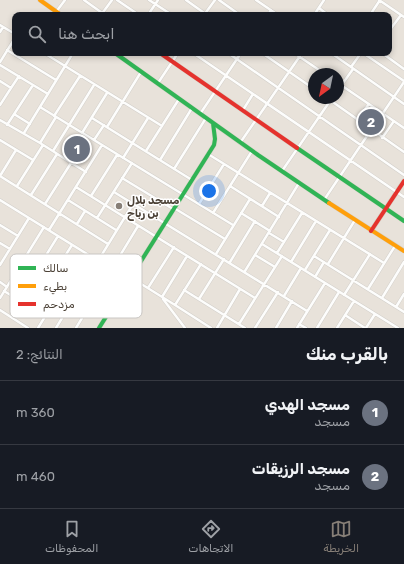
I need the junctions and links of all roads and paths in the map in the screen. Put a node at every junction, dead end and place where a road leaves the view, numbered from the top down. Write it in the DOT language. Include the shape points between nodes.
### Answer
graph roads {
  1 [pos="40,0"];
  2 [pos="65,0"];
  3 [pos="84,0"];
  4 [pos="112,0"];
  5 [pos="117,0"];
  6 [pos="150,0"];
  7 [pos="158,0"];
  8 [pos="186,0"];
  9 [pos="215,0"];
  10 [pos="219,0"];
  11 [pos="256,0"];
  12 [pos="324,0"];
  13 [pos="380,0"];
  14 [pos="155,4"];
  15 [pos="319,8"];
  16 [pos="271,10"];
  17 [pos="56,12"];
  18 [pos="100,12"];
  19 [pos="104,12"];
  20 [pos="135,12"];
  21 [pos="150,12"];
  22 [pos="167,12"];
  23 [pos="202,12"];
  24 [pos="206,12"];
  25 [pos="236,12"];
  26 [pos="274,12"];
  27 [pos="316,12"];
  28 [pos="324,12"];
  29 [pos="372,12"];
  30 [pos="400,15"];
  31 [pos="404,17"];
  32 [pos="0,25"];
  33 [pos="3,27"];
  34 [pos="392,27"];
  35 [pos="0,32"];
  36 [pos="12,32"];
  37 [pos="12,42"];
  38 [pos="7,50"];
  39 [pos="12,53"];
  40 [pos="17,56"];
  41 [pos="49,56"];
  42 [pos="71,56"];
  43 [pos="122,56"];
  44 [pos="164,56"];
  45 [pos="176,56"];
  46 [pos="198,56"];
  47 [pos="232,56"];
  48 [pos="239,56"];
  49 [pos="266,56"];
  50 [pos="335,56"];
  51 [pos="360,56"];
  52 [pos="366,56"];
  53 [pos="386,56"];
  54 [pos="300,57"];
  55 [pos="237,59"];
  56 [pos="172,61"];
  57 [pos="0,63"];
  58 [pos="65,66"];
  59 [pos="316,68"];
  60 [pos="352,68"];
  61 [pos="404,69"];
  62 [pos="142,72"];
  63 [pos="289,72"];
  64 [pos="226,75"];
  65 [pos="19,76"];
  66 [pos="80,76"];
  67 [pos="56,80"];
  68 [pos="344,80"];
  69 [pos="0,81"];
  70 [pos="404,82"];
  71 [pos="158,83"];
  72 [pos="33,85"];
  73 [pos="94,85"];
  74 [pos="308,85"];
  75 [pos="344,87"];
  76 [pos="11,88"];
  77 [pos="278,88"];
  78 [pos="215,91"];
  79 [pos="107,93"];
  80 [pos="48,94"];
  81 [pos="253,94"];
  82 [pos="394,97"];
  83 [pos="179,99"];
  84 [pos="1,101"];
  85 [pos="122,102"];
  86 [pos="267,104"];
  87 [pos="328,104"];
  88 [pos="337,104"];
  89 [pos="369,104"];
  90 [pos="404,104"];
  91 [pos="0,105"];
  92 [pos="40,106"];
  93 [pos="192,108"];
  94 [pos="243,110"];
  95 [pos="383,113"];
  96 [pos="14,114"];
  97 [pos="200,114"];
  98 [pos="55,116"];
  99 [pos="320,117"];
  100 [pos="92,118"];
  101 [pos="148,118"];
  102 [pos="206,118"];
  103 [pos="256,119"];
  104 [pos="357,120"];
  105 [pos="1,121"];
  106 [pos="394,121"];
  107 [pos="213,123"];
  108 [pos="30,124"];
  109 [pos="0,125"];
  110 [pos="7,125"];
  111 [pos="69,125"];
  112 [pos="105,126"];
  113 [pos="162,126"];
  114 [pos="404,128"];
  115 [pos="371,130"];
  116 [pos="24,133"];
  117 [pos="82,133"];
  118 [pos="308,133"];
  119 [pos="382,138"];
  120 [pos="0,140"];
  121 [pos="94,140"];
  122 [pos="240,142"];
  123 [pos="133,143"];
  124 [pos="41,144"];
  125 [pos="102,145"];
  126 [pos="360,146"];
  127 [pos="297,148"];
  128 [pos="16,150"];
  129 [pos="53,151"];
  130 [pos="146,151"];
  131 [pos="252,151"];
  132 [pos="404,152"];
  133 [pos="57,154"];
  134 [pos="208,154"];
  135 [pos="117,155"];
  136 [pos="123,158"];
  137 [pos="33,160"];
  138 [pos="160,160"];
  139 [pos="350,161"];
  140 [pos="71,163"];
  141 [pos="132,163"];
  142 [pos="224,164"];
  143 [pos="174,169"];
  144 [pos="282,171"];
  145 [pos="86,172"];
  146 [pos="239,173"];
  147 [pos="404,175"];
  148 [pos="1,176"];
  149 [pos="122,178"];
  150 [pos="339,178"];
  151 [pos="192,180"];
  152 [pos="404,181"];
  153 [pos="0,182"];
  154 [pos="299,183"];
  155 [pos="17,186"];
  156 [pos="230,186"];
  157 [pos="76,187"];
  158 [pos="114,192"];
  159 [pos="396,192"];
  160 [pos="270,193"];
  161 [pos="182,194"];
  162 [pos="31,195"];
  163 [pos="92,196"];
  164 [pos="404,197"];
  165 [pos="250,199"];
  166 [pos="0,200"];
  167 [pos="68,200"];
  168 [pos="324,200"];
  169 [pos="287,203"];
  170 [pos="45,204"];
  171 [pos="133,204"];
  172 [pos="199,204"];
  173 [pos="104,206"];
  174 [pos="262,206"];
  175 [pos="173,208"];
  176 [pos="385,209"];
  177 [pos="85,211"];
  178 [pos="302,212"];
  179 [pos="60,213"];
  180 [pos="213,213"];
  181 [pos="241,213"];
  182 [pos="279,217"];
  183 [pos="29,218"];
  184 [pos="97,218"];
  185 [pos="124,218"];
  186 [pos="355,220"];
  187 [pos="404,220"];
  188 [pos="255,221"];
  189 [pos="316,221"];
  190 [pos="164,223"];
  191 [pos="77,224"];
  192 [pos="0,225"];
  193 [pos="233,225"];
  194 [pos="138,226"];
  195 [pos="44,227"];
  196 [pos="49,230"];
  197 [pos="116,230"];
  198 [pos="330,230"];
  199 [pos="371,231"];
  200 [pos="270,232"];
  201 [pos="18,236"];
  202 [pos="58,236"];
  203 [pos="156,237"];
  204 [pos="224,239"];
  205 [pos="344,239"];
  206 [pos="284,242"];
  207 [pos="0,243"];
  208 [pos="72,244"];
  209 [pos="108,244"];
  210 [pos="262,244"];
  211 [pos="395,246"];
  212 [pos="174,247"];
  213 [pos="10,249"];
  214 [pos="404,251"];
  215 [pos="277,253"];
  216 [pos="28,254"];
  217 [pos="47,254"];
  218 [pos="66,254"];
  219 [pos="87,254"];
  220 [pos="102,254"];
  221 [pos="121,254"];
  222 [pos="216,254"];
  223 [pos="255,254"];
  224 [pos="370,254"];
  225 [pos="187,256"];
  226 [pos="282,256"];
  227 [pos="314,256"];
  228 [pos="142,259"];
  229 [pos="224,259"];
  230 [pos="230,262"];
  231 [pos="291,262"];
  232 [pos="324,262"];
  233 [pos="404,262"];
  234 [pos="384,263"];
  235 [pos="0,264"];
  236 [pos="201,264"];
  237 [pos="328,264"];
  238 [pos="275,267"];
  239 [pos="301,268"];
  240 [pos="305,270"];
  241 [pos="245,271"];
  242 [pos="215,273"];
  243 [pos="315,277"];
  244 [pos="353,280"];
  245 [pos="0,282"];
  246 [pos="10,282"];
  247 [pos="264,283"];
  248 [pos="325,283"];
  249 [pos="142,285"];
  250 [pos="7,287"];
  251 [pos="148,288"];
  252 [pos="240,289"];
  253 [pos="184,290"];
  254 [pos="368,290"];
  255 [pos="4,291"];
  256 [pos="278,292"];
  257 [pos="339,292"];
  258 [pos="404,294"];
  259 [pos="10,295"];
  260 [pos="344,295"];
  261 [pos="284,296"];
  262 [pos="162,297"];
  263 [pos="0,298"];
  264 [pos="255,298"];
  265 [pos="382,298"];
  266 [pos="198,299"];
  267 [pos="292,301"];
  268 [pos="354,301"];
  269 [pos="175,305"];
  270 [pos="396,307"];
  271 [pos="0,310"];
  272 [pos="307,311"];
  273 [pos="404,312"];
  274 [pos="375,314"];
  275 [pos="224,315"];
  276 [pos="345,315"];
  277 [pos="10,316"];
  278 [pos="13,318"];
  279 [pos="44,318"];
  280 [pos="62,318"];
  281 [pos="82,318"];
  282 [pos="105,318"];
  283 [pos="22,324"];
  284 [pos="239,324"];
  285 [pos="299,324"];
  286 [pos="20,328"];
  287 [pos="28,328"];
  288 [pos="38,328"];
  289 [pos="56,328"];
  290 [pos="76,328"];
  291 [pos="99,328"];
  292 [pos="185,328"];
  293 [pos="211,328"];
  294 [pos="217,328"];
  295 [pos="245,328"];
  296 [pos="255,328"];
  297 [pos="276,328"];
  298 [pos="297,328"];
  299 [pos="306,328"];
  300 [pos="317,328"];
  301 [pos="337,328"];
  302 [pos="366,328"];
  303 [pos="398,328"];
  1 -- 17 [label="street"];
  2 -- 17 [label="street"];
  3 -- 18 [label="street"];
  4 -- 19 [label="street"];
  5 -- 20 [label="street"];
  6 -- 14 [label="street"];
  7 -- 14 [label="street"];
  8 -- 23 [label="street"];
  9 -- 24 [label="street"];
  10 -- 25 [label="street"];
  11 -- 16 [label="street"];
  12 -- 15 [label="street"];
  13 -- 29 [label="street"];
  13 -- 30 [label="street"];
  14 -- 21 [label="street"];
  14 -- 22 [label="street"];
  15 -- 27 [label="street"];
  15 -- 28 [label="street"];
  16 -- 26 [label="street"];
  30 -- 31 [label="street"];
  30 -- 34 [label="street"];
  32 -- 33 [label="street"];
  33 -- 35 [label="street"];
  33 -- 36 [label="street"];
  37 -- 38 [label="street"];
  38 -- 39 [label="street"];
  38 -- 57 [label="street"];
  40 -- 67 [label="street"];
  41 -- 58 [label="street"];
  42 -- 58 [label="street"];
  43 -- 62 [label="street"];
  44 -- 56 [label="street"];
  45 -- 56 [label="street"];
  46 -- 64 [label="street"];
  47 -- 55 [label="street"];
  48 -- 55 [label="street"];
  49 -- 63 [label="street"];
  50 -- 60 [label="street"];
  51 -- 60 [label="street"];
  52 -- 70 [label="street"];
  53 -- 61 [label="street"];
  54 -- 59 [label="street"];
  54 -- 63 [label="street"];
  55 -- 64 [label="street"];
  55 -- 77 [label="street"];
  56 -- 71 [label="street"];
  56 -- 78 [label="street"];
  57 -- 65 [label="street"];
  58 -- 66 [label="street"];
  58 -- 67 [label="street"];
  60 -- 68 [label="street"];
  60 -- 82 [label="street"];
  62 -- 71 [label="street"];
  62 -- 85 [label="street"];
  63 -- 74 [label="street"];
  63 -- 77 [label="street"];
  64 -- 78 [label="street"];
  64 -- 81 [label="street"];
  65 -- 72 [label="street"];
  65 -- 76 [label="street"];
  66 -- 73 [label="street"];
  66 -- 98 [label="street"];
  67 -- 80 [label="street"];
  69 -- 76 [label="street"];
  70 -- 82 [label="street"];
  71 -- 83 [label="street"];
  72 -- 80 [label="street"];
  72 -- 96 [label="street"];
  73 -- 79 [label="street"];
  73 -- 111 [label="street"];
  75 -- 89 [label="street"];
  76 -- 84 [label="street"];
  77 -- 86 [label="street"];
  77 -- 99 [label="street"];
  78 -- 94 [label="street"];
  78 -- 97 [label="street"];
  79 -- 85 [label="street"];
  79 -- 100 [label="street"];
  80 -- 92 [label="street"];
  81 -- 86 [label="street"];
  81 -- 94 [label="street"];
  82 -- 90 [label="street"];
  82 -- 95 [label="street"];
  83 -- 93 [label="street"];
  83 -- 113 [label="street"];
  84 -- 91 [label="street"];
  85 -- 101 [label="street"];
  85 -- 112 [label="street"];
  86 -- 103 [label="street"];
  86 -- 118 [label="street"];
  87 -- 99 [label="street"];
  88 -- 104 [label="street"];
  89 -- 95 [label="street"];
  89 -- 104 [label="street"];
  92 -- 98 [label="street"];
  92 -- 108 [label="street"];
  93 -- 97 [label="street"];
  93 -- 138 [label="street"];
  94 -- 103 [label="street"];
  95 -- 106 [label="street"];
  96 -- 108 [label="street"];
  96 -- 110 [label="street"];
  97 -- 102 [label="street"];
  98 -- 111 [label="street"];
  98 -- 124 [label="street"];
  99 -- 118 [label="street"];
  99 -- 126 [label="street"];
  100 -- 112 [label="street"];
  100 -- 117 [label="street"];
  101 -- 113 [label="street"];
  101 -- 123 [label="street"];
  102 -- 107 [label="street"];
  102 -- 143 [label="street"];
  103 -- 122 [label="street"];
  103 -- 127 [label="street"];
  104 -- 115 [label="street"];
  105 -- 109 [label="street"];
  105 -- 110 [label="street"];
  106 -- 114 [label="street"];
  106 -- 119 [label="street"];
  107 -- 122 [label="street"];
  107 -- 134 [label="street" via="215,143"];
  108 -- 116 [label="street"];
  110 -- 116 [label="street"];
  111 -- 117 [label="street"];
  111 -- 129 [label="street"];
  112 -- 121 [label="street"];
  112 -- 123 [label="street"];
  113 -- 130 [label="street"];
  115 -- 119 [label="street"];
  115 -- 126 [label="street"];
  116 -- 124 [label="street"];
  117 -- 121 [label="street"];
  118 -- 127 [label="street"];
  118 -- 139 [label="street"];
  119 -- 132 [label="street"];
  120 -- 128 [label="street"];
  121 -- 125 [label="street"];
  122 -- 131 [label="street"];
  123 -- 130 [label="street"];
  123 -- 136 [label="street"];
  124 -- 129 [label="street"];
  124 -- 137 [label="street"];
  125 -- 135 [label="street"];
  125 -- 145 [label="street"];
  126 -- 139 [label="street"];
  126 -- 147 [label="street"];
  127 -- 144 [label="street"];
  127 -- 150 [label="street"];
  128 -- 137 [label="street"];
  128 -- 148 [label="street"];
  129 -- 133 [label="street"];
  130 -- 138 [label="street"];
  131 -- 144 [label="street"];
  131 -- 146 [label="street"];
  133 -- 140 [label="street"];
  133 -- 162 [label="street"];
  134 -- 142 [label="street"];
  134 -- 151 [label="street"];
  135 -- 136 [label="street"];
  135 -- 163 [label="street"];
  136 -- 141 [label="street"];
  137 -- 155 [label="street"];
  138 -- 143 [label="street"];
  139 -- 150 [label="street"];
  139 -- 159 [label="street"];
  140 -- 145 [label="street"];
  140 -- 170 [label="street"];
  141 -- 149 [label="street"];
  141 -- 161 [label="street"];
  142 -- 146 [label="street"];
  142 -- 172 [label="street"];
  143 -- 151 [label="street"];
  144 -- 154 [label="street"];
  145 -- 157 [label="street"];
  146 -- 156 [label="street"];
  146 -- 160 [label="street"];
  148 -- 153 [label="street"];
  148 -- 155 [label="street"];
  149 -- 158 [label="street"];
  149 -- 175 [label="street"];
  150 -- 168 [label="street"];
  150 -- 176 [label="street"];
  151 -- 161 [label="street"];
  152 -- 159 [label="street"];
  154 -- 168 [label="street"];
  154 -- 169 [label="street"];
  155 -- 162 [label="street"];
  156 -- 165 [label="street"];
  156 -- 180 [label="street"];
  157 -- 163 [label="street"];
  157 -- 167 [label="street"];
  158 -- 171 [label="street"];
  158 -- 173 [label="street"];
  159 -- 164 [label="street"];
  159 -- 176 [label="street"];
  160 -- 169 [label="street"];
  160 -- 174 [label="street"];
  161 -- 172 [label="street"];
  161 -- 175 [label="street"];
  162 -- 170 [label="street"];
  163 -- 173 [label="street"];
  165 -- 174 [label="street"];
  165 -- 181 [label="street"];
  166 -- 183 [label="street"];
  167 -- 177 [label="street"];
  167 -- 179 [label="street"];
  168 -- 186 [label="street"];
  169 -- 178 [label="street"];
  169 -- 182 [label="street"];
  170 -- 179 [label="street"];
  171 -- 185 [label="street"];
  171 -- 190 [label="street"];
  172 -- 180 [label="street"];
  173 -- 184 [label="street"];
  173 -- 185 [label="street"];
  174 -- 182 [label="street"];
  175 -- 190 [label="street"];
  175 -- 204 [label="street"];
  176 -- 187 [label="street"];
  176 -- 199 [label="street"];
  177 -- 184 [label="street"];
  177 -- 191 [label="street"];
  178 -- 189 [label="street"];
  178 -- 206 [label="street"];
  179 -- 191 [label="street"];
  179 -- 196 [label="street"];
  180 -- 193 [label="street"];
  181 -- 188 [label="street"];
  181 -- 193 [label="street"];
  182 -- 200 [label="street"];
  183 -- 195 [label="street"];
  183 -- 201 [label="street"];
  184 -- 197 [label="street"];
  185 -- 194 [label="street"];
  185 -- 197 [label="street"];
  186 -- 199 [label="street"];
  186 -- 205 [label="street"];
  188 -- 200 [label="street"];
  188 -- 230 [label="street"];
  189 -- 198 [label="street"];
  189 -- 231 [label="street"];
  190 -- 203 [label="street"];
  190 -- 222 [label="street"];
  191 -- 209 [label="street"];
  192 -- 201 [label="street"];
  193 -- 204 [label="street"];
  194 -- 203 [label="street"];
  194 -- 221 [label="street"];
  195 -- 196 [label="street"];
  195 -- 216 [label="street"];
  196 -- 202 [label="street"];
  197 -- 209 [label="street"];
  198 -- 205 [label="street"];
  198 -- 227 [label="street"];
  199 -- 211 [label="street"];
  200 -- 206 [label="street"];
  200 -- 210 [label="street"];
  201 -- 213 [label="street"];
  202 -- 208 [label="street"];
  202 -- 217 [label="street"];
  203 -- 212 [label="street"];
  203 -- 228 [label="street"];
  204 -- 222 [label="street"];
  205 -- 224 [label="street"];
  205 -- 237 [label="street"];
  206 -- 215 [label="street"];
  207 -- 213 [label="street"];
  208 -- 218 [label="street"];
  208 -- 219 [label="street"];
  209 -- 220 [label="street"];
  210 -- 215 [label="street"];
  210 -- 223 [label="street"];
  211 -- 214 [label="street"];
  211 -- 234 [label="street"];
  212 -- 225 [label="street"];
  212 -- 251 [label="street"];
  213 -- 235 [label="street"];
  215 -- 226 [label="street"];
  222 -- 229 [label="street"];
  223 -- 238 [label="street"];
  223 -- 241 [label="street"];
  224 -- 234 [label="street"];
  224 -- 244 [label="street"];
  225 -- 236 [label="street"];
  225 -- 262 [label="street"];
  226 -- 231 [label="street"];
  226 -- 238 [label="street"];
  227 -- 232 [label="street"];
  227 -- 240 [label="street"];
  229 -- 230 [label="street"];
  229 -- 242 [label="street"];
  230 -- 241 [label="street"];
  231 -- 239 [label="street"];
  232 -- 237 [label="street"];
  232 -- 243 [label="street"];
  233 -- 265 [label="street"];
  234 -- 254 [label="street"];
  236 -- 242 [label="street"];
  236 -- 253 [label="street"];
  237 -- 244 [label="street"];
  238 -- 247 [label="street"];
  239 -- 240 [label="street"];
  239 -- 261 [label="street"];
  240 -- 243 [label="street"];
  241 -- 247 [label="street"];
  242 -- 252 [label="street"];
  242 -- 266 [label="street"];
  243 -- 248 [label="street"];
  244 -- 254 [label="street"];
  244 -- 260 [label="street"];
  245 -- 250 [label="street"];
  246 -- 250 [label="street"];
  247 -- 256 [label="street"];
  247 -- 264 [label="street"];
  248 -- 257 [label="street"];
  248 -- 272 [label="street"];
  249 -- 251 [label="street"];
  250 -- 255 [label="street"];
  251 -- 262 [label="street"];
  252 -- 264 [label="street"];
  252 -- 275 [label="street"];
  253 -- 266 [label="street"];
  253 -- 269 [label="street"];
  254 -- 265 [label="street"];
  255 -- 259 [label="street"];
  255 -- 263 [label="street"];
  256 -- 261 [label="street"];
  256 -- 296 [label="street"];
  257 -- 260 [label="street"];
  257 -- 300 [label="street"];
  258 -- 270 [label="street"];
  260 -- 268 [label="street"];
  261 -- 267 [label="street"];
  262 -- 269 [label="street"];
  262 -- 292 [label="street"];
  264 -- 284 [label="street"];
  265 -- 270 [label="street"];
  266 -- 275 [label="street"];
  267 -- 272 [label="street"];
  267 -- 297 [label="street"];
  268 -- 274 [label="street"];
  268 -- 276 [label="street"];
  269 -- 293 [label="street"];
  270 -- 273 [label="street"];
  271 -- 277 [label="street"];
  272 -- 285 [label="street"];
  274 -- 302 [label="street"];
  274 -- 303 [label="street"];
  275 -- 284 [label="street"];
  275 -- 294 [label="street"];
  276 -- 301 [label="street"];
  276 -- 302 [label="street"];
  278 -- 283 [label="street"];
  279 -- 288 [label="street"];
  280 -- 289 [label="street"];
  281 -- 290 [label="street"];
  282 -- 291 [label="street"];
  283 -- 286 [label="street"];
  283 -- 287 [label="street"];
  284 -- 295 [label="street"];
  285 -- 298 [label="street"];
  285 -- 299 [label="street"];
}
